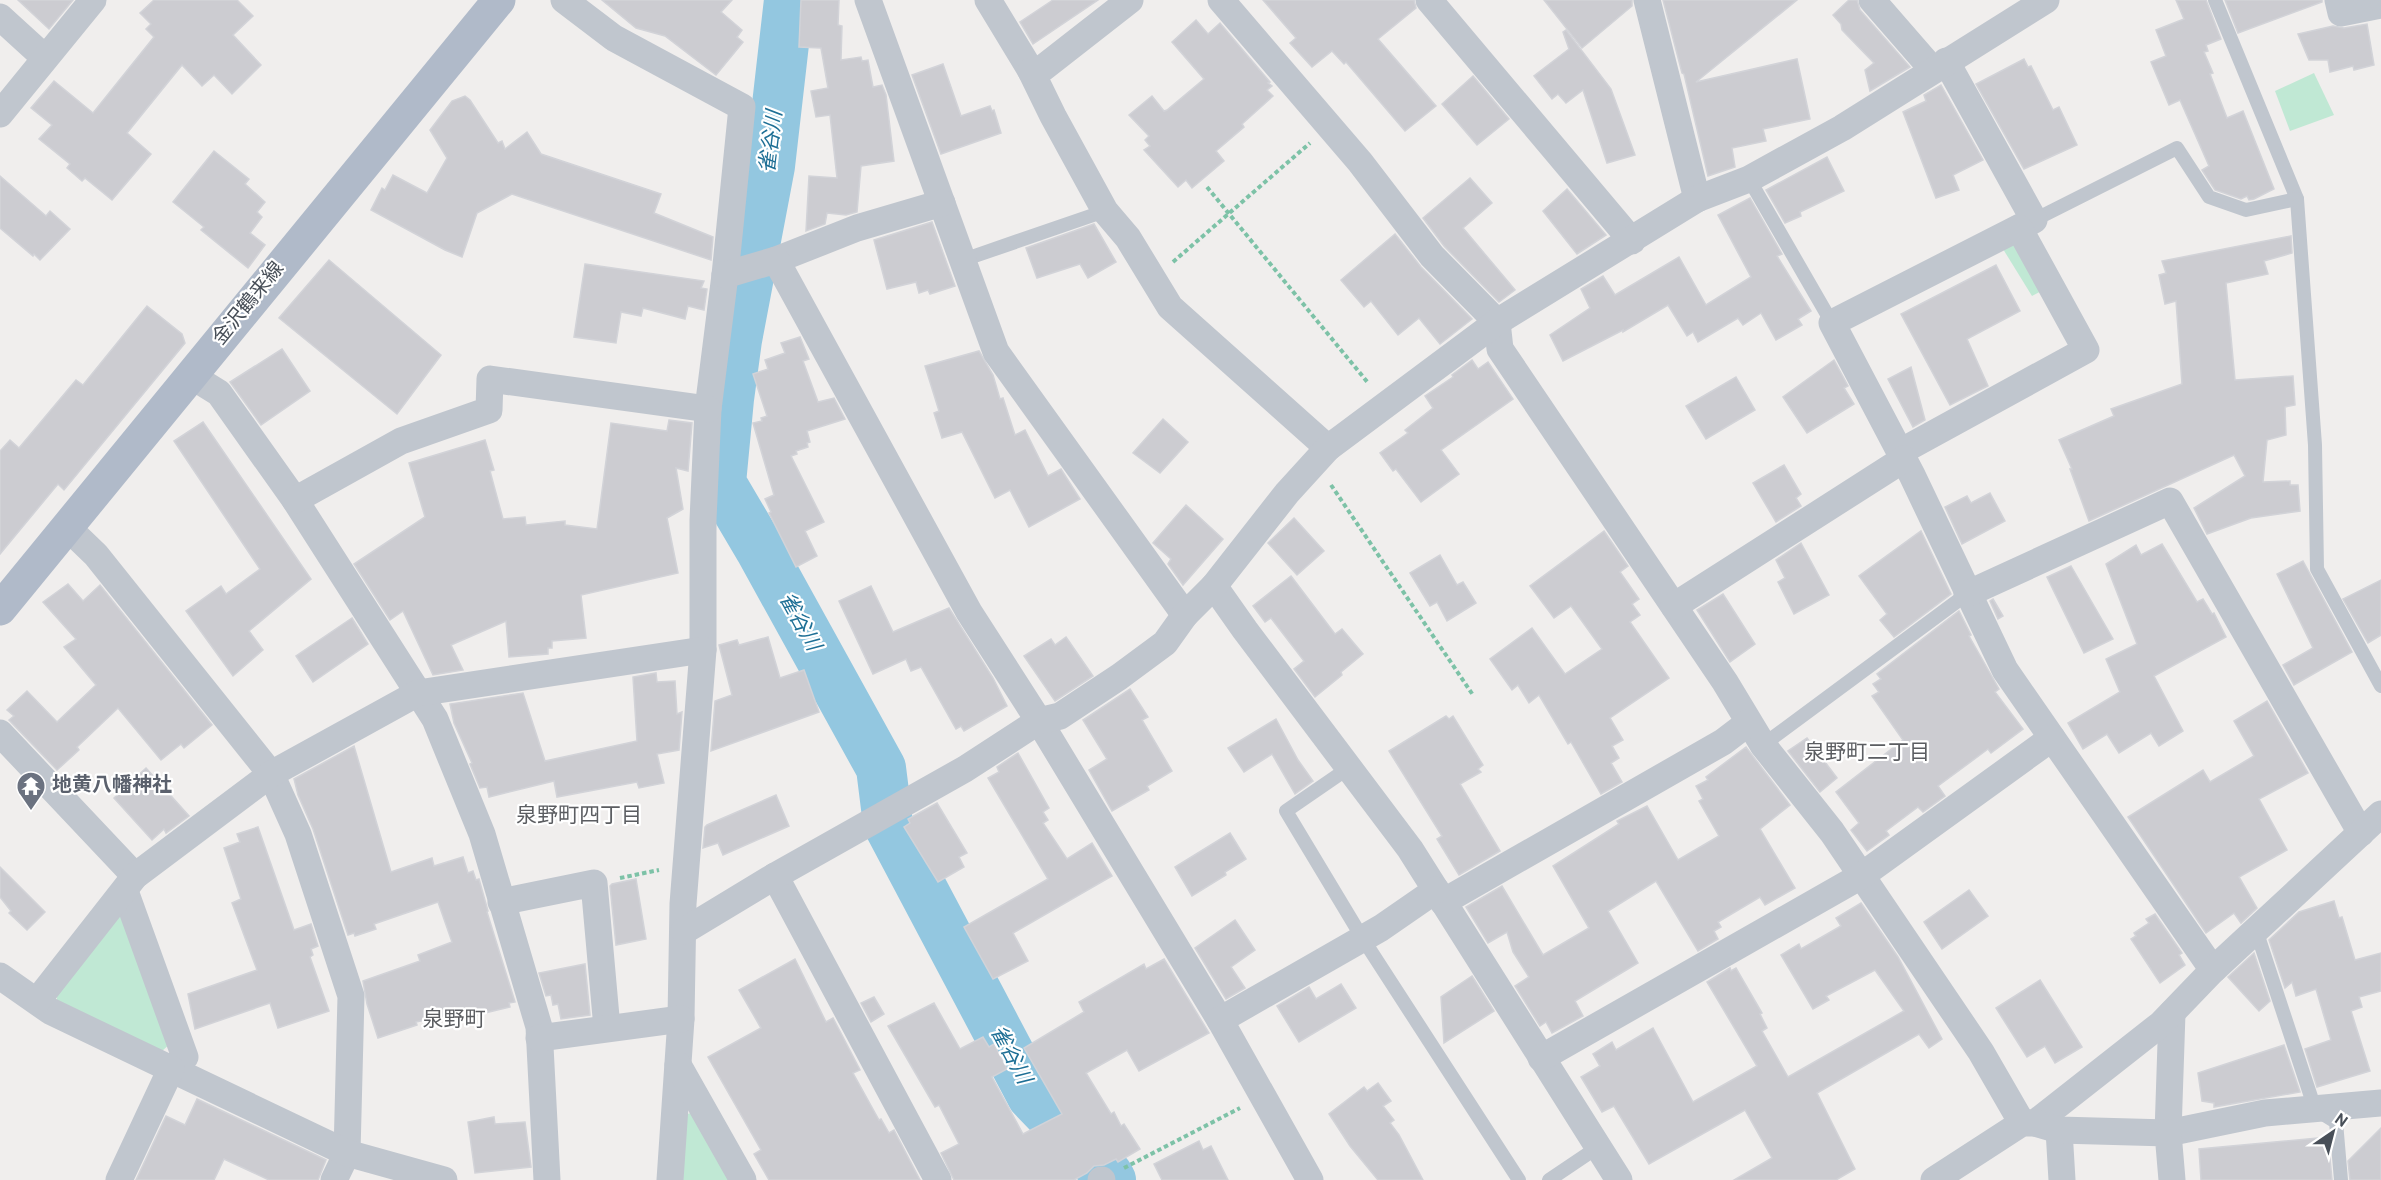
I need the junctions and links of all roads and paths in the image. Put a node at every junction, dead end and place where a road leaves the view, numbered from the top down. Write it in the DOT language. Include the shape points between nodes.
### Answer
graph roads {
  1 [pos="93,0"];
  2 [pos="499,0"];
  3 [pos="564,0"];
  4 [pos="868,0"];
  5 [pos="988,0"];
  6 [pos="1130,0"];
  7 [pos="1221,0"];
  8 [pos="1429,0"];
  9 [pos="1647,0"];
  10 [pos="1872,0"];
  11 [pos="2046,0"];
  12 [pos="2215,0"];
  13 [pos="2338,0"];
  14 [pos="2381,5"];
  15 [pos="0,17"];
  16 [pos="45,58"];
  17 [pos="1940,66"];
  18 [pos="1031,71"];
  19 [pos="0,114"];
  20 [pos="1329,127"];
  21 [pos="1749,179"];
  22 [pos="1207,188"];
  23 [pos="1697,199"];
  24 [pos="2297,199"];
  25 [pos="942,202"];
  26 [pos="1105,211"];
  27 [pos="1229,214"];
  28 [pos="2026,224"];
  29 [pos="1632,241"];
  30 [pos="963,260"];
  31 [pos="772,261"];
  32 [pos="730,273"];
  33 [pos="1153,279"];
  34 [pos="1497,322"];
  35 [pos="1832,323"];
  36 [pos="190,375"];
  37 [pos="1385,404"];
  38 [pos="708,409"];
  39 [pos="1322,455"];
  40 [pos="1902,455"];
  41 [pos="295,500"];
  42 [pos="68,528"];
  43 [pos="1215,586"];
  44 [pos="1967,594"];
  45 [pos="1674,606"];
  46 [pos="0,609"];
  47 [pos="1185,615"];
  48 [pos="703,650"];
  49 [pos="2381,686"];
  50 [pos="418,693"];
  51 [pos="1473,695"];
  52 [pos="1039,720"];
  53 [pos="1748,723"];
  54 [pos="0,733"];
  55 [pos="2052,738"];
  56 [pos="1763,745"];
  57 [pos="1350,767"];
  58 [pos="271,774"];
  59 [pos="2381,814"];
  60 [pos="2361,832"];
  61 [pos="687,865"];
  62 [pos="775,876"];
  63 [pos="1861,876"];
  64 [pos="130,884"];
  65 [pos="594,884"];
  66 [pos="1439,896"];
  67 [pos="501,902"];
  68 [pos="2256,930"];
  69 [pos="684,931"];
  70 [pos="1363,939"];
  71 [pos="2212,970"];
  72 [pos="0,976"];
  73 [pos="37,1001"];
  74 [pos="2172,1013"];
  75 [pos="681,1018"];
  76 [pos="1220,1020"];
  77 [pos="607,1028"];
  78 [pos="539,1038"];
  79 [pos="1541,1058"];
  80 [pos="678,1065"];
  81 [pos="171,1069"];
  82 [pos="1262,1096"];
  83 [pos="2381,1103"];
  84 [pos="2315,1109"];
  85 [pos="2039,1125"];
  86 [pos="2168,1132"];
  87 [pos="1598,1147"];
  88 [pos="346,1153"];
  89 [pos="1107,1177"];
  90 [pos="119,1180"];
  91 [pos="334,1180"];
  92 [pos="444,1180"];
  93 [pos="547,1180"];
  94 [pos="670,1180"];
  95 [pos="743,1180"];
  96 [pos="938,1180"];
  97 [pos="1310,1180"];
  98 [pos="1519,1180"];
  99 [pos="1549,1180"];
  100 [pos="1619,1180"];
  101 [pos="1934,1180"];
  102 [pos="2062,1180"];
  103 [pos="2172,1180"];
  104 [pos="2341,1180"];
  1 -- 16 [label="street"];
  2 -- 36 [label="main road, 金沢鶴来線"];
  3 -- 32 [label="street" via="614,38 742,107"];
  4 -- 25 [label="street"];
  5 -- 18 [label="street"];
  6 -- 18 [label="street" via="1043,68"];
  7 -- 20 [label="street"];
  8 -- 29 [label="street"];
  9 -- 23 [label="street"];
  10 -- 17 [label="street"];
  11 -- 17 [label="street"];
  12 -- 24 [label="lane"];
  13 -- 14 [label="street" via="2342,13"];
  15 -- 16 [label="street"];
  16 -- 19 [label="street"];
  17 -- 21 [label="street" via="1842,128"];
  17 -- 28 [label="street"];
  18 -- 26 [label="street"];
  20 -- 27 [label="path"];
  20 -- 34 [label="street" via="1432,255"];
  21 -- 23 [label="street"];
  21 -- 35 [label="lane"];
  22 -- 27 [label="path"];
  23 -- 29 [label="street"];
  24 -- 28 [label="lane" via="2246,210 2209,197 2177,148"];
  24 -- 49 [label="lane" via="2314,445 2317,569"];
  25 -- 30 [label="street"];
  25 -- 31 [label="street" via="857,228"];
  26 -- 30 [label="lane"];
  26 -- 33 [label="street" via="1128,238"];
  27 -- 33 [label="path"];
  27 -- 37 [label="path"];
  28 -- 35 [label="street"];
  28 -- 40 [label="street" via="2086,350"];
  29 -- 34 [label="street"];
  30 -- 47 [label="street" via="996,352"];
  31 -- 32 [label="street"];
  31 -- 52 [label="street" via="969,612"];
  32 -- 38 [label="street"];
  33 -- 39 [label="street" via="1170,307"];
  34 -- 37 [label="street"];
  34 -- 45 [label="street" via="1500,350"];
  35 -- 40 [label="street"];
  36 -- 41 [label="street" via="219,393"];
  36 -- 42 [label="main road, 金沢鶴来線"];
  37 -- 39 [label="street"];
  38 -- 41 [label="street" via="490,379 489,410 401,441"];
  38 -- 48 [label="street"];
  39 -- 43 [label="street" via="1287,493"];
  39 -- 51 [label="path"];
  40 -- 44 [label="street"];
  40 -- 45 [label="street"];
  41 -- 50 [label="street"];
  42 -- 46 [label="main road, 金沢鶴来線"];
  42 -- 58 [label="street" via="96,555"];
  43 -- 47 [label="street"];
  43 -- 57 [label="street"];
  44 -- 55 [label="street" via="2005,670"];
  44 -- 56 [label="lane"];
  44 -- 60 [label="street" via="2170,501"];
  45 -- 53 [label="street"];
  47 -- 52 [label="street" via="1165,643 1119,677 1060,716"];
  48 -- 50 [label="street"];
  48 -- 61 [label="street"];
  50 -- 58 [label="street"];
  50 -- 67 [label="street" via="435,719 482,834"];
  52 -- 62 [label="street" via="965,769"];
  52 -- 76 [label="street"];
  53 -- 56 [label="street"];
  53 -- 66 [label="street" via="1723,742"];
  54 -- 64 [label="street"];
  55 -- 63 [label="street"];
  55 -- 71 [label="street"];
  56 -- 63 [label="street" via="1832,832"];
  57 -- 66 [label="street"];
  57 -- 70 [label="lane" via="1286,811"];
  58 -- 64 [label="street"];
  58 -- 88 [label="street" via="298,834 351,996"];
  59 -- 60 [label="street"];
  60 -- 68 [label="street"];
  61 -- 65 [label="path"];
  61 -- 69 [label="street"];
  62 -- 69 [label="street"];
  62 -- 96 [label="street"];
  63 -- 79 [label="street"];
  63 -- 85 [label="street" via="1981,1052"];
  64 -- 73 [label="street"];
  64 -- 81 [label="street" via="185,1057"];
  65 -- 67 [label="street"];
  65 -- 77 [label="street"];
  66 -- 70 [label="street"];
  66 -- 79 [label="street"];
  67 -- 78 [label="street"];
  68 -- 71 [label="street"];
  68 -- 84 [label="lane"];
  69 -- 75 [label="street"];
  70 -- 76 [label="street"];
  70 -- 98 [label="lane"];
  71 -- 74 [label="street"];
  72 -- 73 [label="street"];
  73 -- 81 [label="street" via="50,1011"];
  74 -- 85 [label="street"];
  74 -- 86 [label="street"];
  75 -- 77 [label="street"];
  75 -- 80 [label="street"];
  76 -- 82 [label="street"];
  77 -- 78 [label="street"];
  78 -- 93 [label="street"];
  79 -- 87 [label="street"];
  80 -- 94 [label="street"];
  80 -- 95 [label="street"];
  81 -- 88 [label="street"];
  81 -- 90 [label="street"];
  82 -- 89 [label="path"];
  82 -- 97 [label="street"];
  83 -- 84 [label="street"];
  84 -- 86 [label="street" via="2265,1113"];
  84 -- 104 [label="lane" via="2336,1122"];
  85 -- 86 [label="street"];
  85 -- 101 [label="street"];
  85 -- 102 [label="street"];
  86 -- 103 [label="street"];
  87 -- 99 [label="lane"];
  87 -- 100 [label="street"];
  88 -- 91 [label="street"];
  88 -- 92 [label="street"];
}
